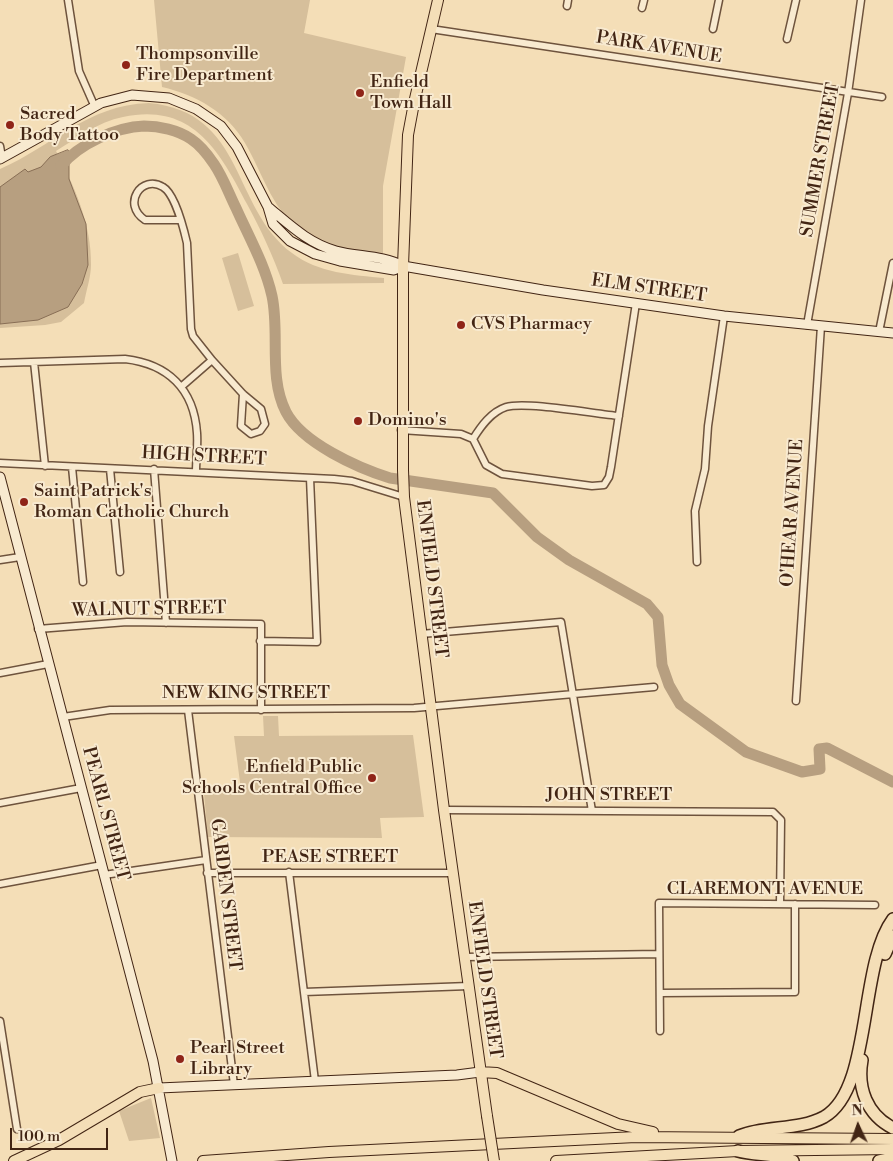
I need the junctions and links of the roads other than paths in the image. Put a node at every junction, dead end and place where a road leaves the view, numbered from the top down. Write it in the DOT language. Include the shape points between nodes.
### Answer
graph roads {
  1 [pos="68,0"];
  2 [pos="438,0"];
  3 [pos="644,0"];
  4 [pos="719,0"];
  5 [pos="796,0"];
  6 [pos="861,0"];
  7 [pos="642,8"];
  8 [pos="431,29"];
  9 [pos="713,29"];
  10 [pos="786,39"];
  11 [pos="848,93"];
  12 [pos="882,97"];
  13 [pos="94,106"];
  14 [pos="0,146"];
  15 [pos="1,158"];
  16 [pos="180,220"];
  17 [pos="893,263"];
  18 [pos="403,266"];
  19 [pos="636,303"];
  20 [pos="724,316"];
  21 [pos="807,325"];
  22 [pos="820,326"];
  23 [pos="879,332"];
  24 [pos="893,333"];
  25 [pos="212,360"];
  26 [pos="34,362"];
  27 [pos="0,363"];
  28 [pos="182,387"];
  29 [pos="242,394"];
  30 [pos="619,416"];
  31 [pos="401,430"];
  32 [pos="473,439"];
  33 [pos="0,463"];
  34 [pos="45,466"];
  35 [pos="72,468"];
  36 [pos="110,469"];
  37 [pos="154,470"];
  38 [pos="196,472"];
  39 [pos="0,477"];
  40 [pos="310,478"];
  41 [pos="404,497"];
  42 [pos="20,557"];
  43 [pos="0,560"];
  44 [pos="697,562"];
  45 [pos="120,572"];
  46 [pos="83,582"];
  47 [pos="166,623"];
  48 [pos="38,629"];
  49 [pos="421,634"];
  50 [pos="260,641"];
  51 [pos="48,664"];
  52 [pos="0,673"];
  53 [pos="654,687"];
  54 [pos="573,693"];
  55 [pos="796,701"];
  56 [pos="430,707"];
  57 [pos="188,710"];
  58 [pos="260,710"];
  59 [pos="63,717"];
  60 [pos="81,788"];
  61 [pos="0,803"];
  62 [pos="444,810"];
  63 [pos="592,811"];
  64 [pos="206,860"];
  65 [pos="102,865"];
  66 [pos="289,872"];
  67 [pos="207,873"];
  68 [pos="453,873"];
  69 [pos="104,875"];
  70 [pos="0,884"];
  71 [pos="780,904"];
  72 [pos="795,904"];
  73 [pos="875,905"];
  74 [pos="893,919"];
  75 [pos="893,936"];
  76 [pos="659,954"];
  77 [pos="465,957"];
  78 [pos="469,986"];
  79 [pos="304,992"];
  80 [pos="660,993"];
  81 [pos="0,1021"];
  82 [pos="660,1031"];
  83 [pos="480,1072"];
  84 [pos="315,1081"];
  85 [pos="234,1085"];
  86 [pos="159,1088"];
  87 [pos="893,1128"];
  88 [pos="17,1129"];
  89 [pos="676,1136"];
  90 [pos="738,1136"];
  91 [pos="893,1139"];
  92 [pos="893,1149"];
  93 [pos="738,1151"];
  94 [pos="701,1152"];
  95 [pos="243,1158"];
  96 [pos="893,1158"];
  97 [pos="14,1161"];
  98 [pos="172,1161"];
  99 [pos="203,1161"];
  100 [pos="265,1161"];
  101 [pos="494,1161"];
  102 [pos="556,1161"];
  103 [pos="669,1161"];
  104 [pos="793,1161"];
  105 [pos="879,1161"];
  1 -- 13 [label="street" via="79,71"];
  2 -- 8 [label="main road, ENFIELD STREET"];
  3 -- 7 [label="street"];
  4 -- 9 [label="street"];
  5 -- 10 [label="street"];
  6 -- 11 [label="street, SUMMER STREET"];
  8 -- 11 [label="street, PARK AVENUE"];
  8 -- 18 [label="main road, ENFIELD STREET" via="408,135"];
  11 -- 12 [label="street, PARK AVENUE"];
  11 -- 21 [label="street, SUMMER STREET"];
  13 -- 15 [label="street"];
  13 -- 18 [label="street, ELM STREET" via="121,96 145,94 169,98 196,109 226,132 268,207 313,242 336,251"];
  14 -- 15 [label="street"];
  16 -- 16 [label="street" via="145,220 134,209 136,193 147,185 162,186"];
  16 -- 25 [label="street" via="187,243 191,330"];
  17 -- 23 [label="street"];
  18 -- 19 [label="street, ELM STREET"];
  18 -- 31 [label="main road, ENFIELD STREET"];
  19 -- 20 [label="street, ELM STREET"];
  19 -- 30 [label="street"];
  20 -- 21 [label="street, ELM STREET"];
  20 -- 44 [label="street" via="705,469 695,512"];
  21 -- 22 [label="street, ELM STREET"];
  22 -- 23 [label="street, ELM STREET"];
  22 -- 55 [label="street, O'HEAR AVENUE"];
  23 -- 24 [label="street, ELM STREET"];
  25 -- 28 [label="street"];
  25 -- 29 [label="street"];
  26 -- 27 [label="street"];
  26 -- 28 [label="street" via="142,361 164,371"];
  26 -- 34 [label="street"];
  28 -- 38 [label="street" via="195,421"];
  29 -- 29 [label="street" via="256,403 264,414 265,424 257,433 251,434 241,426"];
  30 -- 32 [label="street" via="507,407 488,418"];
  30 -- 32 [label="street" via="609,477 599,486 502,474 486,465"];
  31 -- 32 [label="street" via="461,434"];
  31 -- 41 [label="main road, ENFIELD STREET"];
  33 -- 34 [label="street, HIGH STREET"];
  34 -- 35 [label="street, HIGH STREET"];
  35 -- 36 [label="street, HIGH STREET"];
  35 -- 46 [label="street"];
  36 -- 37 [label="street, HIGH STREET"];
  36 -- 45 [label="street"];
  37 -- 38 [label="street, HIGH STREET"];
  37 -- 47 [label="street"];
  38 -- 40 [label="street, HIGH STREET"];
  39 -- 42 [label="street, PEARL STREET"];
  40 -- 41 [label="street, HIGH STREET" via="352,481"];
  40 -- 50 [label="street" via="318,642"];
  41 -- 49 [label="main road, ENFIELD STREET"];
  42 -- 43 [label="street"];
  42 -- 48 [label="street, PEARL STREET"];
  47 -- 48 [label="street, WALNUT STREET" via="107,623"];
  47 -- 50 [label="street, WALNUT STREET" via="261,624"];
  48 -- 51 [label="street, PEARL STREET"];
  49 -- 54 [label="street" via="561,622"];
  49 -- 56 [label="main road, ENFIELD STREET"];
  50 -- 58 [label="street"];
  51 -- 52 [label="street"];
  51 -- 59 [label="street, PEARL STREET"];
  53 -- 54 [label="street, NEW KING STREET"];
  54 -- 56 [label="street, NEW KING STREET"];
  54 -- 63 [label="street"];
  56 -- 58 [label="street, NEW KING STREET"];
  56 -- 62 [label="main road, ENFIELD STREET"];
  57 -- 58 [label="street, NEW KING STREET"];
  57 -- 59 [label="street, NEW KING STREET" via="110,710"];
  57 -- 64 [label="street, GARDEN STREET"];
  59 -- 60 [label="street, PEARL STREET"];
  60 -- 61 [label="street"];
  60 -- 65 [label="street, PEARL STREET"];
  62 -- 63 [label="street, JOHN STREET"];
  62 -- 68 [label="main road, ENFIELD STREET"];
  63 -- 71 [label="street, JOHN STREET" via="773,812 781,820"];
  64 -- 67 [label="street, GARDEN STREET"];
  64 -- 69 [label="street"];
  65 -- 69 [label="street, PEARL STREET"];
  65 -- 70 [label="street"];
  66 -- 67 [label="street, PEASE STREET"];
  66 -- 68 [label="street, PEASE STREET"];
  66 -- 79 [label="street"];
  67 -- 85 [label="street, GARDEN STREET"];
  68 -- 77 [label="main road, ENFIELD STREET"];
  69 -- 86 [label="street, PEARL STREET"];
  71 -- 72 [label="street, CLAREMONT AVENUE"];
  71 -- 76 [label="street, CLAREMONT AVENUE" via="658,904"];
  72 -- 73 [label="street, CLAREMONT AVENUE"];
  72 -- 80 [label="street" via="795,992"];
  74 -- 90 [label="highway" via="880,948 852,1074 842,1099 832,1111 817,1120"];
  75 -- 87 [label="highway" via="884,956 860,1077 870,1109"];
  76 -- 77 [label="street"];
  76 -- 80 [label="street"];
  77 -- 78 [label="main road, ENFIELD STREET"];
  78 -- 79 [label="street"];
  78 -- 83 [label="main road, ENFIELD STREET"];
  79 -- 84 [label="street"];
  80 -- 82 [label="street"];
  81 -- 88 [label="street"];
  83 -- 84 [label="street"];
  83 -- 89 [label="main road" via="497,1073 618,1124"];
  83 -- 101 [label="main road, ENFIELD STREET, bridge"];
  84 -- 85 [label="street"];
  85 -- 86 [label="street"];
  86 -- 97 [label="main road" via="140,1092 60,1140"];
  86 -- 98 [label="street, PEARL STREET"];
  89 -- 90 [label="main road"];
  89 -- 95 [label="main road"];
  90 -- 91 [label="main road"];
  92 -- 93 [label="main road"];
  93 -- 94 [label="main road"];
  93 -- 104 [label="highway" via="780,1156"];
  94 -- 102 [label="main road"];
  94 -- 103 [label="main road"];
  95 -- 99 [label="main road"];
  95 -- 100 [label="main road"];
  96 -- 105 [label="highway"];
}
